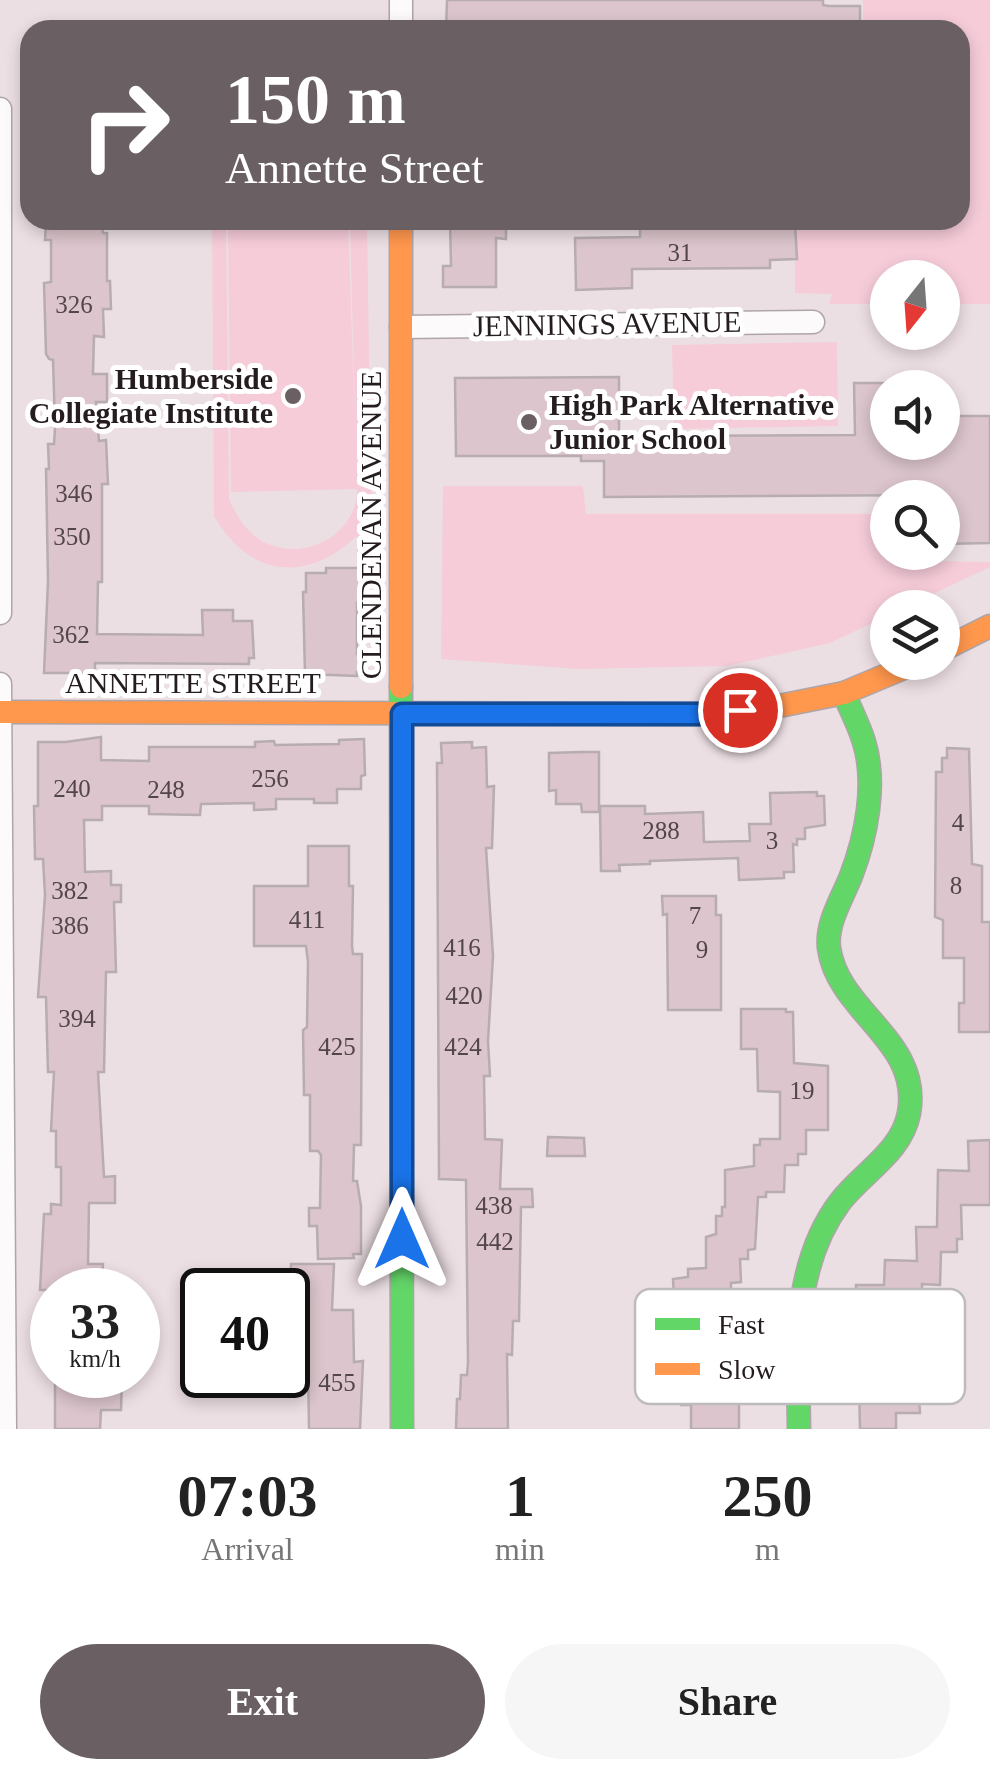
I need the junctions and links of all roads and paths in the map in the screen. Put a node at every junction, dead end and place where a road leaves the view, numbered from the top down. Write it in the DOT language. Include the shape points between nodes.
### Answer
graph roads {
  1 [pos="0,110"];
  2 [pos="401,230"];
  3 [pos="812,322"];
  4 [pos="401,327"];
  5 [pos="0,613"];
  6 [pos="990,626"];
  7 [pos="960,641"];
  8 [pos="875,680"];
  9 [pos="0,684"];
  10 [pos="844,693"];
  11 [pos="1,712"];
  12 [pos="402,714"];
  13 [pos="804,1289"];
  14 [pos="799,1404"];
  15 [pos="5,1429"];
  16 [pos="402,1429"];
  17 [pos="799,1429"];
  1 -- 5 [label="street"];
  2 -- 4 [label="street, CLENDENAN AVENUE"];
  3 -- 4 [label="street, JENNINGS AVENUE"];
  4 -- 12 [label="street, CLENDENAN AVENUE"];
  6 -- 7 [label="street"];
  8 -- 10 [label="street, ANNETTE STREET"];
  9 -- 11 [label="street"];
  10 -- 12 [label="street, ANNETTE STREET" via="706,714"];
  10 -- 13 [label="street" via="865,744 868,773 858,855 833,922 830,950 836,971 900,1056 911,1098 905,1127 838,1204"];
  11 -- 12 [label="street, ANNETTE STREET"];
  11 -- 15 [label="street"];
  12 -- 16 [label="street, CLENDENAN AVENUE"];
  14 -- 17 [label="street"];
}
